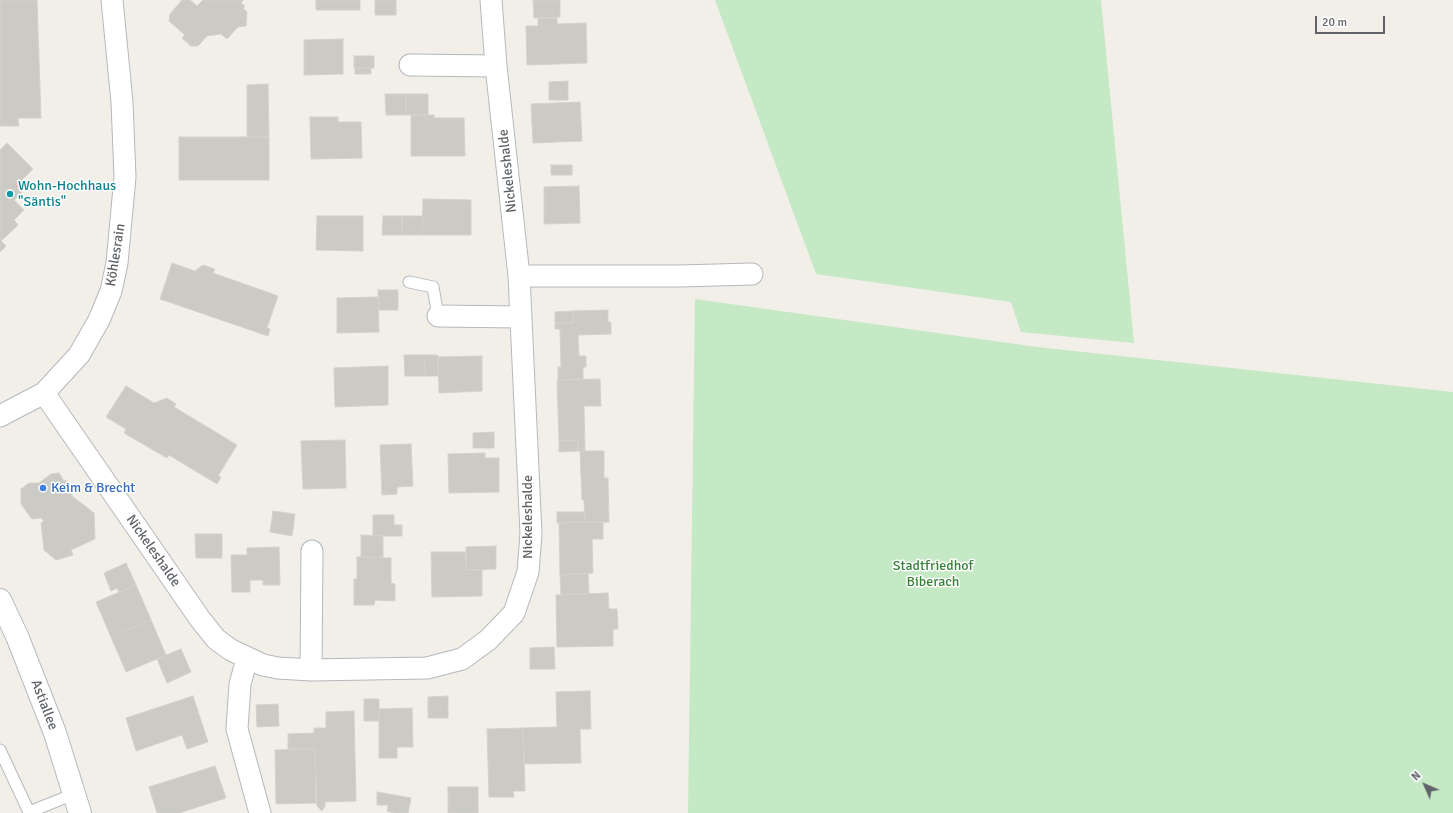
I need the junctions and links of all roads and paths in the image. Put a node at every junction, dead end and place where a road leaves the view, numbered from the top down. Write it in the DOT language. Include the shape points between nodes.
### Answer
graph roads {
  1 [pos="112,0"];
  2 [pos="491,0"];
  3 [pos="410,65"];
  4 [pos="496,66"];
  5 [pos="752,274"];
  6 [pos="519,276"];
  7 [pos="408,282"];
  8 [pos="438,316"];
  9 [pos="521,317"];
  10 [pos="44,392"];
  11 [pos="0,416"];
  12 [pos="312,551"];
  13 [pos="0,600"];
  14 [pos="247,659"];
  15 [pos="311,670"];
  16 [pos="0,750"];
  17 [pos="77,803"];
  18 [pos="260,813"];
  1 -- 10 [label="street, Köhlesrain" via="125,162 117,263 111,291 99,320 79,355"];
  2 -- 4 [label="street, Nickeleshalde"];
  3 -- 4 [label="street"];
  4 -- 6 [label="street, Nickeleshalde"];
  5 -- 6 [label="street"];
  6 -- 9 [label="street, Nickeleshalde"];
  7 -- 8 [label="lane" via="433,287"];
  8 -- 9 [label="street"];
  9 -- 15 [label="street, Nickeleshalde" via="531,534 528,572 514,613 488,640 462,659 448,663 427,668"];
  10 -- 11 [label="street, Köhlesrain"];
  10 -- 14 [label="street, Nickeleshalde" via="200,619 216,639"];
  12 -- 15 [label="street"];
  13 -- 17 [label="street, Astiallee" via="55,732"];
  14 -- 15 [label="street, Nickeleshalde" via="278,668"];
  14 -- 18 [label="street" via="240,684 237,729"];
  16 -- 17 [label="lane" via="29,812"];
}
